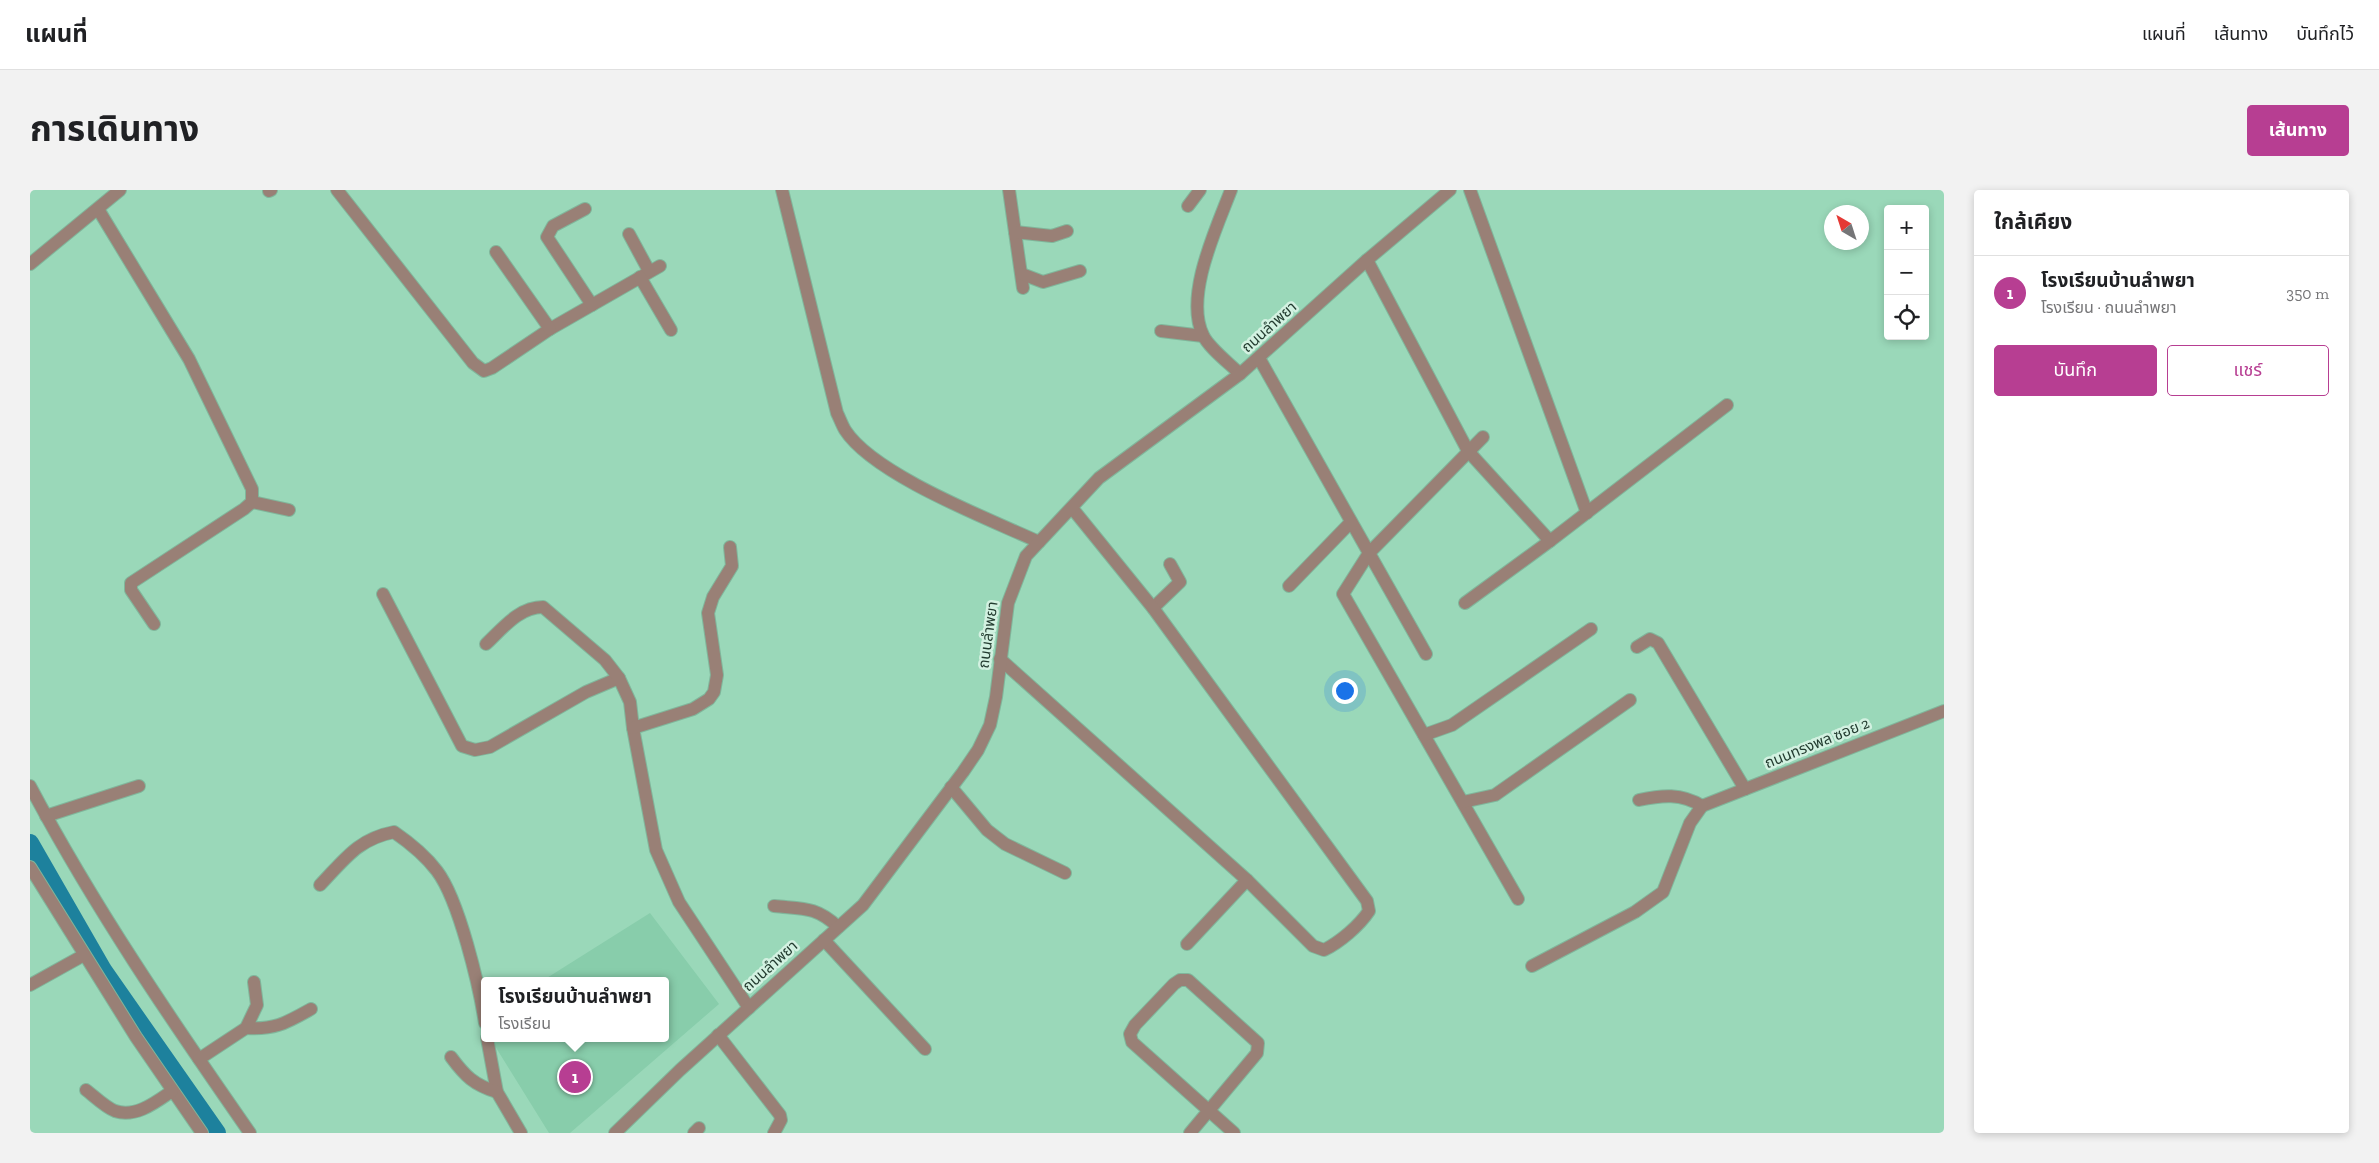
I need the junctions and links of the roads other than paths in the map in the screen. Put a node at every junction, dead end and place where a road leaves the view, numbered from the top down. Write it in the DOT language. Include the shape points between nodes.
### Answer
graph roads {
  1 [pos="120,190"];
  2 [pos="337,190"];
  3 [pos="782,190"];
  4 [pos="1010,190"];
  5 [pos="1200,190"];
  6 [pos="1230,190"];
  7 [pos="1450,190"];
  8 [pos="1470,190"];
  9 [pos="1188,206"];
  10 [pos="98,209"];
  11 [pos="585,209"];
  12 [pos="1067,231"];
  13 [pos="1016,232"];
  14 [pos="629,234"];
  15 [pos="496,252"];
  16 [pos="1367,260"];
  17 [pos="30,264"];
  18 [pos="650,271"];
  19 [pos="1080,271"];
  20 [pos="1022,274"];
  21 [pos="1023,288"];
  22 [pos="592,305"];
  23 [pos="550,329"];
  24 [pos="671,330"];
  25 [pos="1162,331"];
  26 [pos="1203,336"];
  27 [pos="1259,358"];
  28 [pos="1240,374"];
  29 [pos="1727,405"];
  30 [pos="1483,437"];
  31 [pos="1468,451"];
  32 [pos="252,502"];
  33 [pos="1072,508"];
  34 [pos="289,510"];
  35 [pos="1587,513"];
  36 [pos="1351,522"];
  37 [pos="1039,542"];
  38 [pos="1550,542"];
  39 [pos="730,547"];
  40 [pos="1369,553"];
  41 [pos="1170,564"];
  42 [pos="1289,586"];
  43 [pos="383,594"];
  44 [pos="1465,603"];
  45 [pos="1153,608"];
  46 [pos="154,624"];
  47 [pos="1590,629"];
  48 [pos="486,644"];
  49 [pos="1637,647"];
  50 [pos="1426,654"];
  51 [pos="1000,659"];
  52 [pos="620,678"];
  53 [pos="1630,700"];
  54 [pos="1944,711"];
  55 [pos="633,728"];
  56 [pos="1424,735"];
  57 [pos="30,786"];
  58 [pos="139,786"];
  59 [pos="951,787"];
  60 [pos="1746,789"];
  61 [pos="1639,800"];
  62 [pos="1463,802"];
  63 [pos="1702,806"];
  64 [pos="46,816"];
  65 [pos="30,867"];
  66 [pos="1065,873"];
  67 [pos="1247,880"];
  68 [pos="320,885"];
  69 [pos="1518,899"];
  70 [pos="774,906"];
  71 [pos="838,927"];
  72 [pos="824,940"];
  73 [pos="1187,944"];
  74 [pos="84,955"];
  75 [pos="1532,966"];
  76 [pos="254,982"];
  77 [pos="30,985"];
  78 [pos="481,1006"];
  79 [pos="749,1008"];
  80 [pos="311,1009"];
  81 [pos="246,1028"];
  82 [pos="718,1035"];
  83 [pos="488,1042"];
  84 [pos="925,1049"];
  85 [pos="451,1057"];
  86 [pos="199,1059"];
  87 [pos="86,1090"];
  88 [pos="172,1091"];
  89 [pos="497,1092"];
  90 [pos="1209,1111"];
  91 [pos="202,1133"];
  92 [pos="250,1133"];
  93 [pos="521,1133"];
  94 [pos="615,1133"];
  95 [pos="774,1133"];
  96 [pos="1190,1133"];
  97 [pos="1234,1133"];
  1 -- 10 [label="street"];
  2 -- 23 [label="street" via="477,368 484,371 492,368"];
  3 -- 37 [label="street" via="837,413 846,431 882,465"];
  4 -- 13 [label="street"];
  5 -- 9 [label="street"];
  6 -- 26 [label="street" via="1208,250 1199,290 1197,312"];
  7 -- 16 [label="street, ถนนลำพยา"];
  8 -- 35 [label="street"];
  10 -- 17 [label="street"];
  10 -- 32 [label="street" via="189,358 252,489"];
  11 -- 22 [label="street" via="553,226 547,237"];
  12 -- 13 [label="street" via="1052,236"];
  13 -- 20 [label="street"];
  14 -- 18 [label="street"];
  15 -- 23 [label="street"];
  16 -- 27 [label="street, ถนนลำพยา"];
  16 -- 31 [label="street"];
  18 -- 22 [label="street"];
  18 -- 24 [label="street"];
  19 -- 20 [label="street" via="1043,282"];
  20 -- 21 [label="street"];
  22 -- 23 [label="street"];
  25 -- 26 [label="street"];
  26 -- 28 [label="street"];
  27 -- 28 [label="street, ถนนลำพยา"];
  27 -- 36 [label="street"];
  28 -- 33 [label="street, ถนนลำพยา" via="1099,478"];
  29 -- 35 [label="street"];
  30 -- 31 [label="street"];
  31 -- 38 [label="street"];
  31 -- 40 [label="street"];
  32 -- 34 [label="street"];
  32 -- 46 [label="street" via="131,583 131,590"];
  33 -- 37 [label="street, ถนนลำพยา"];
  33 -- 45 [label="street"];
  35 -- 38 [label="street"];
  36 -- 40 [label="street"];
  36 -- 42 [label="street"];
  37 -- 51 [label="street, ถนนลำพยา" via="1026,556 1015,580 1008,603"];
  38 -- 44 [label="street"];
  39 -- 55 [label="street" via="732,566 713,597 708,612 717,675 714,692 708,700 693,708"];
  40 -- 50 [label="street"];
  40 -- 56 [label="street" via="1343,594"];
  41 -- 45 [label="street" via="1180,582"];
  43 -- 52 [label="street" via="462,746 474,750 490,747 586,692"];
  45 -- 67 [label="street" via="1367,901 1368,911 1364,919 1324,950 1313,946"];
  47 -- 56 [label="street" via="1452,725"];
  48 -- 52 [label="street" via="516,615 532,606 543,606 605,660"];
  49 -- 60 [label="street" via="1650,639 1658,643"];
  51 -- 59 [label="street, ถนนลำพยา" via="990,725 978,750"];
  51 -- 67 [label="street"];
  52 -- 55 [label="street" via="630,702"];
  53 -- 62 [label="street" via="1495,795"];
  54 -- 60 [label="street, ถนนทรงพล ซอย 2"];
  55 -- 79 [label="street" via="656,850 679,902"];
  56 -- 62 [label="street"];
  57 -- 64 [label="street"];
  58 -- 64 [label="street"];
  59 -- 66 [label="street" via="987,830 1005,844"];
  59 -- 71 [label="street, ถนนลำพยา" via="863,905"];
  60 -- 63 [label="street, ถนนทรงพล ซอย 2"];
  61 -- 63 [label="street" via="1676,796"];
  62 -- 69 [label="street"];
  63 -- 75 [label="street" via="1690,823 1663,892 1635,912"];
  64 -- 86 [label="street" via="108,921"];
  65 -- 74 [label="street"];
  67 -- 73 [label="street"];
  68 -- 78 [label="street" via="354,849 375,836 394,832 414,846 437,871 451,894"];
  70 -- 71 [label="street" via="816,911"];
  71 -- 72 [label="street, ถนนลำพยา"];
  72 -- 79 [label="street, ถนนลำพยา"];
  72 -- 84 [label="street"];
  74 -- 77 [label="street"];
  74 -- 88 [label="street"];
  76 -- 81 [label="street" via="257,1005"];
  79 -- 82 [label="street, ถนนลำพยา"];
  80 -- 81 [label="street" via="281,1026"];
  81 -- 86 [label="street"];
  82 -- 94 [label="street, ถนนลำพยา"];
  82 -- 95 [label="street" via="780,1114 781,1120"];
  83 -- 89 [label="street"];
  85 -- 89 [label="street" via="466,1077"];
  86 -- 92 [label="street"];
  87 -- 88 [label="street" via="114,1111 130,1113 148,1107"];
  88 -- 91 [label="street"];
  89 -- 93 [label="street"];
  90 -- 90 [label="street" via="1256,1053 1258,1043 1188,980 1180,980 1130,1034 1132,1042"];
  90 -- 96 [label="street"];
  90 -- 97 [label="street"];
}
